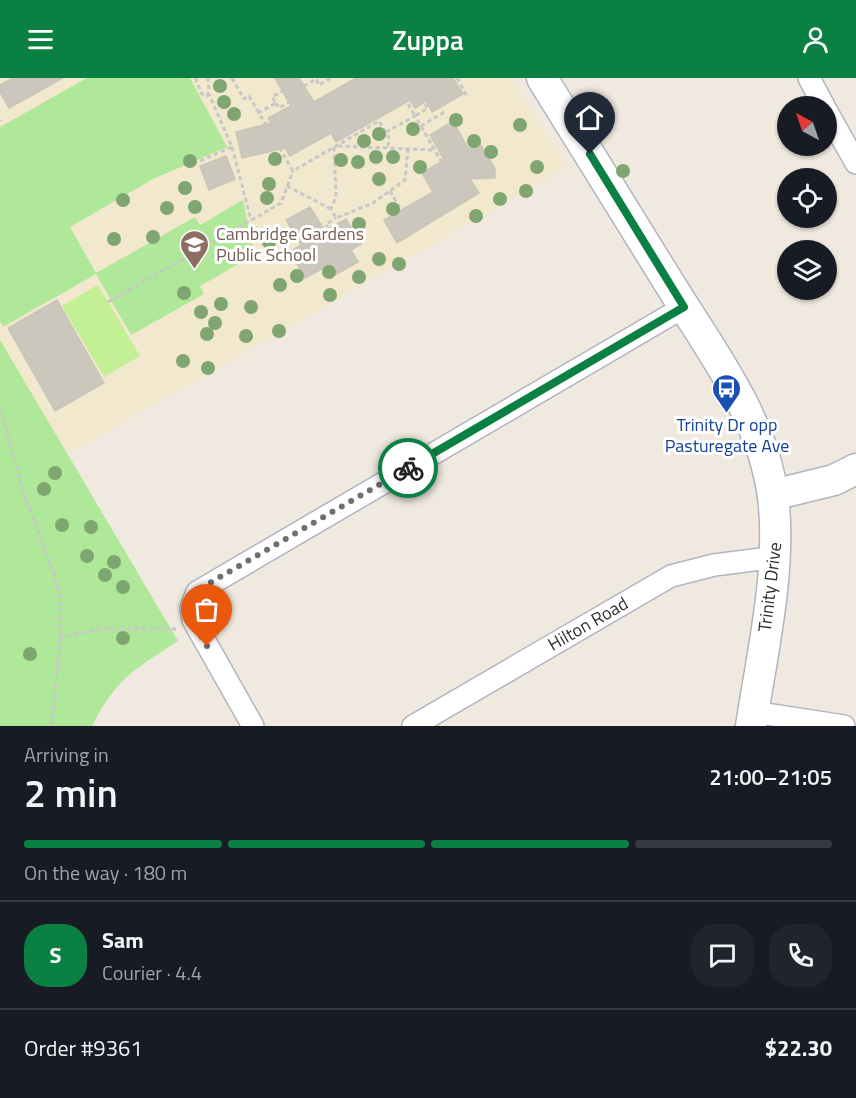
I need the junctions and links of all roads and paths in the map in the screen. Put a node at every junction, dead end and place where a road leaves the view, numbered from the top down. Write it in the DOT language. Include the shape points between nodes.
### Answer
graph roads {
  1 [pos="195,78"];
  2 [pos="208,78"];
  3 [pos="232,78"];
  4 [pos="331,78"];
  5 [pos="393,78"];
  6 [pos="457,78"];
  7 [pos="543,78"];
  8 [pos="808,78"];
  9 [pos="315,79"];
  10 [pos="209,94"];
  11 [pos="289,94"];
  12 [pos="819,96"];
  13 [pos="468,98"];
  14 [pos="276,103"];
  15 [pos="424,103"];
  16 [pos="446,111"];
  17 [pos="258,113"];
  18 [pos="415,116"];
  19 [pos="421,126"];
  20 [pos="837,128"];
  21 [pos="386,132"];
  22 [pos="232,147"];
  23 [pos="335,147"];
  24 [pos="388,148"];
  25 [pos="408,149"];
  26 [pos="435,150"];
  27 [pos="200,161"];
  28 [pos="441,161"];
  29 [pos="856,163"];
  30 [pos="293,171"];
  31 [pos="287,186"];
  32 [pos="389,191"];
  33 [pos="331,209"];
  34 [pos="401,210"];
  35 [pos="336,218"];
  36 [pos="251,220"];
  37 [pos="328,229"];
  38 [pos="108,302"];
  39 [pos="684,307"];
  40 [pos="0,408"];
  41 [pos="856,469"];
  42 [pos="773,495"];
  43 [pos="776,557"];
  44 [pos="193,620"];
  45 [pos="60,638"];
  46 [pos="752,719"];
  47 [pos="52,726"];
  48 [pos="253,726"];
  49 [pos="413,726"];
  50 [pos="844,726"];
  1 -- 10 [label="path" via="202,94"];
  2 -- 10 [label="path"];
  3 -- 17 [label="path"];
  4 -- 9 [label="path" via="319,85"];
  5 -- 18 [label="path"];
  6 -- 13 [label="path"];
  7 -- 39 [label="street, Trinity Drive"];
  8 -- 12 [label="street"];
  9 -- 11 [label="path"];
  10 -- 22 [label="path"];
  11 -- 14 [label="path" via="286,89 272,97"];
  11 -- 14 [label="path" via="293,100 279,108"];
  14 -- 17 [label="path"];
  15 -- 18 [label="path" via="428,108"];
  16 -- 19 [label="path"];
  17 -- 30 [label="path"];
  18 -- 19 [label="path"];
  18 -- 21 [label="path"];
  19 -- 26 [label="path"];
  20 -- 29 [label="street"];
  21 -- 23 [label="path" via="379,121"];
  21 -- 24 [label="path"];
  22 -- 27 [label="path"];
  22 -- 36 [label="path"];
  23 -- 24 [label="path"];
  23 -- 30 [label="path"];
  23 -- 33 [label="path" via="336,197"];
  24 -- 25 [label="path"];
  25 -- 26 [label="path"];
  25 -- 32 [label="path" via="405,180"];
  26 -- 28 [label="path"];
  30 -- 31 [label="path"];
  31 -- 33 [label="path"];
  31 -- 36 [label="path" via="281,203"];
  32 -- 34 [label="path"];
  32 -- 35 [label="path" via="373,203"];
  33 -- 35 [label="path"];
  35 -- 37 [label="path" via="326,224"];
  36 -- 38 [label="path"];
  39 -- 42 [label="street, Trinity Drive" via="753,423"];
  39 -- 44 [label="street" via="205,585 194,597"];
  40 -- 45 [label="path" via="54,574 60,598"];
  41 -- 42 [label="street" via="834,480"];
  42 -- 43 [label="street, Trinity Drive"];
  43 -- 46 [label="street, Trinity Drive"];
  43 -- 49 [label="street, Hilton Road" via="714,565 671,576"];
  44 -- 45 [label="path" via="169,631 100,629"];
  44 -- 48 [label="street"];
  45 -- 47 [label="path"];
  46 -- 50 [label="street"];
}
